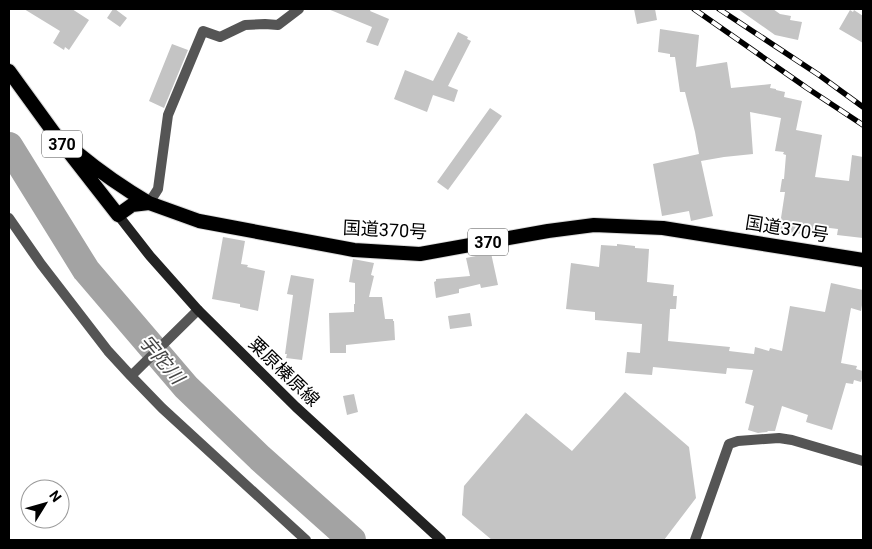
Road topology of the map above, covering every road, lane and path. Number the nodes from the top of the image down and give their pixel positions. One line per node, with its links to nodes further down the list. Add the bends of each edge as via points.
1 (299, 9): 4 (street, via 278,25 245,26 220,37 203,31 168,115 158,189)
2 (9, 71): 3 (highway, 370)
3 (54, 134): 4 (highway, 国道370号); 5 (highway, 370)
4 (149, 203): 5 (highway, via 132,205); 7 (highway, 国道370号 / 370, via 199,221 354,250 420,254 594,224 664,228)
5 (118, 215): 8 (main road, 粟原榛原線)
6 (9, 218): 9 (street, via 108,351)
7 (863, 260)
8 (198, 310): 9 (street); 12 (main road, 粟原榛原線, via 296,407)
9 (133, 374): 11 (street, via 162,408)
10 (863, 461): 13 (street, via 779,438 730,444)
11 (306, 540)
12 (441, 540)
13 (694, 540)

